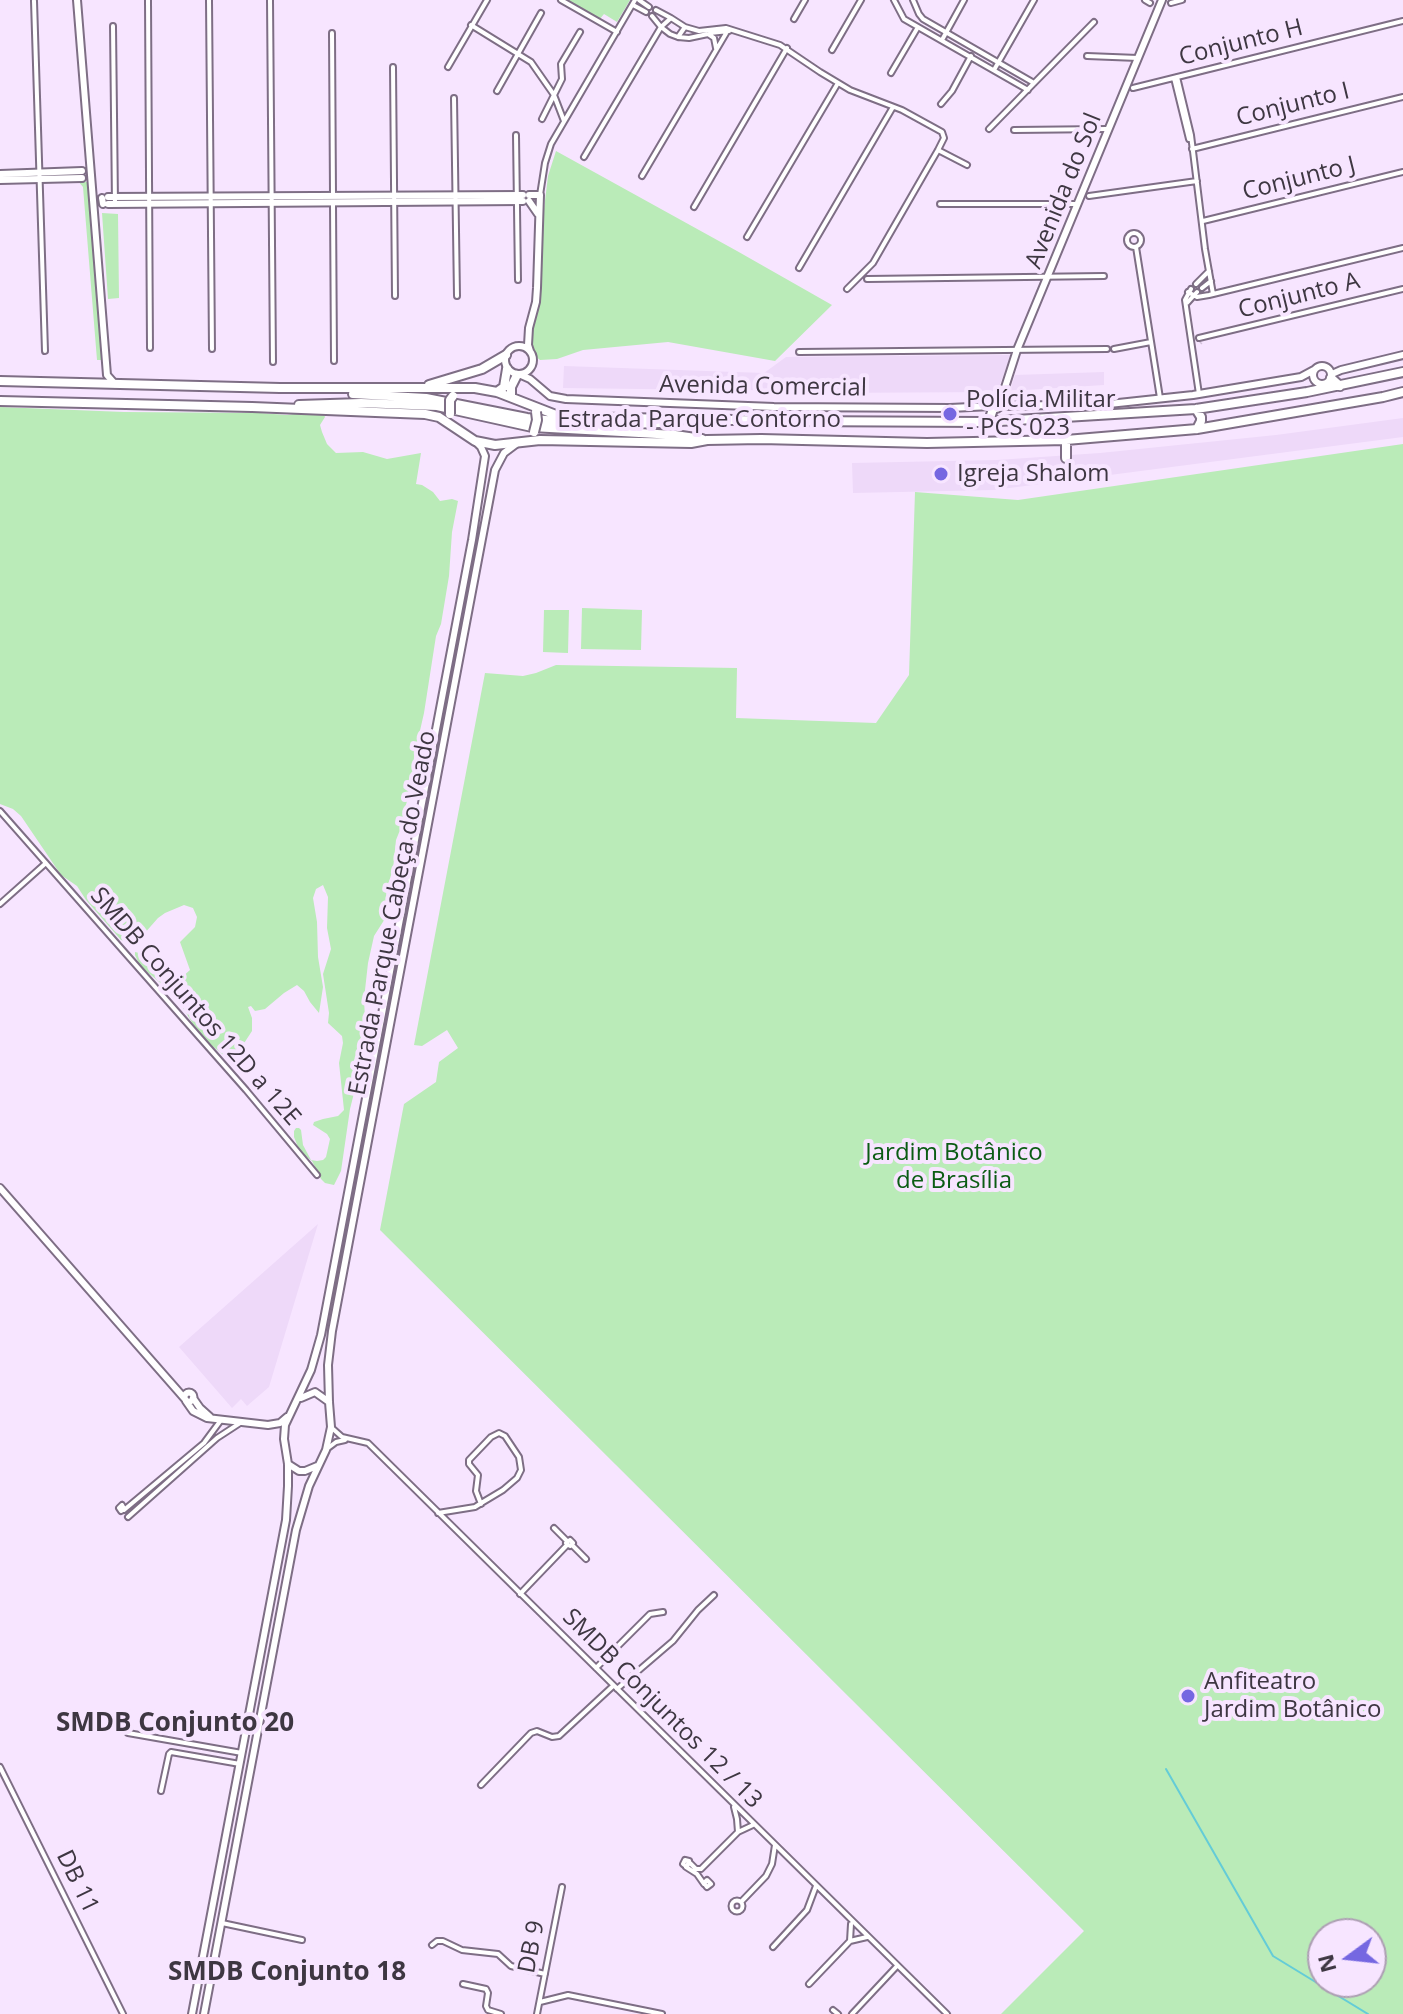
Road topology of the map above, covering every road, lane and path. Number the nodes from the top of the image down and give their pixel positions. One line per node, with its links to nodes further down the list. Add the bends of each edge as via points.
1 (77, 0): 74 (main road)
2 (148, 0): 85 (street)
3 (209, 0): 86 (street)
4 (270, 0): 87 (street)
5 (487, 0): 26 (street)
6 (561, 0): 33 (street)
7 (805, 0): 23 (street)
8 (861, 0): 41 (street)
9 (894, 0): 28 (street, via 904,19)
10 (913, 0): 34 (street, via 920,17)
11 (964, 0): 34 (street)
12 (1034, 0): 46 (street)
13 (1162, 0): 45 (main road, Avenida do Sol)
14 (1182, 0): 17 (street)
15 (34, 1): 75 (street)
16 (636, 2): 18 (street); 33 (street)
17 (1171, 3)
18 (647, 9)
19 (656, 10): 22 (street)
20 (541, 13): 42 (street)
21 (652, 16): 29 (street)
22 (671, 18): 29 (street); 30 (street)
23 (794, 19)
24 (1403, 21): 51 (street, Conjunto H)
25 (1094, 22): 53 (street)
26 (471, 25): 42 (street); 48 (street)
27 (113, 26): 88 (street)
28 (918, 26): 38 (street); 50 (street)
29 (661, 27): 37 (street); 70 (street)
30 (685, 27): 31 (street); 37 (street)
31 (728, 30): 36 (street); 39 (street); 40 (street)
32 (580, 32): 57 (street, via 561,64 563,75)
33 (617, 32): 63 (street)
34 (947, 32): 38 (street); 46 (street)
35 (332, 33): 83 (street)
36 (708, 34): 37 (street); 39 (street)
37 (678, 37)
38 (942, 40): 43 (street)
39 (716, 47): 76 (street)
40 (787, 48): 52 (street); 91 (street)
41 (832, 50)
42 (518, 53): 56 (street); 57 (street, via 531,62)
43 (971, 56): 49 (street); 60 (street)
44 (1087, 56): 45 (street)
45 (1138, 58): 65 (main road, Avenida do Sol)
46 (999, 62): 49 (street); 53 (street)
47 (393, 67): 84 (street)
48 (448, 67)
49 (994, 70): 55 (street)
50 (891, 73)
51 (1176, 77): 54 (street, Conjunto H); 68 (street, Conjunto A)
52 (838, 83): 61 (street); 94 (street)
53 (1034, 83): 55 (street)
54 (1133, 88)
55 (1028, 90): 64 (street)
56 (497, 91)
57 (554, 95): 62 (street); 63 (street)
58 (1403, 97): 68 (street, Conjunto I)
59 (454, 98): 81 (street)
60 (941, 104)
61 (893, 107): 69 (street, via 942,132); 97 (street)
62 (542, 119)
63 (564, 121): 79 (street, via 548,152)
64 (989, 129)
65 (1108, 129): 66 (street); 90 (main road, Avenida do Sol)
66 (1014, 130)
67 (516, 135): 82 (street)
68 (1191, 149): 78 (street, Conjunto A)
69 (938, 150): 71 (street); 105 (street, via 873,263)
70 (584, 157)
71 (967, 165)
72 (1403, 172): 93 (street, Conjunto J)
73 (0, 174): 75 (main road)
74 (85, 174): 75 (main road); 88 (main road)
75 (39, 176): 77 (main road); 120 (street)
76 (642, 176)
77 (0, 180)
78 (1197, 181): 80 (street); 93 (street, Conjunto A)
79 (540, 195): 82 (main road); 92 (main road)
80 (1089, 196)
81 (456, 198): 82 (main road); 84 (main road); 110 (street)
82 (525, 198): 92 (main road); 102 (street)
83 (333, 199): 84 (main road); 87 (main road); 126 (street)
84 (394, 199): 109 (street)
85 (149, 200): 86 (main road); 88 (main road); 115 (street)
86 (211, 200): 87 (main road); 116 (street)
87 (272, 200): 127 (street)
88 (105, 201): 134 (main road)
89 (940, 204): 90 (street)
90 (1079, 204): 100 (main road, Avenida do Sol)
91 (694, 207)
92 (539, 214): 111 (main road, via 536,302)
93 (1203, 221): 98 (street, Conjunto A)
94 (747, 237)
95 (1136, 247): 113 (street)
96 (1403, 248): 108 (street)
97 (799, 268)
98 (1209, 271): 103 (street, Conjunto A); 104 (street)
99 (1104, 276): 100 (street)
100 (1048, 278): 101 (street); 119 (main road, Avenida do Sol)
101 (867, 279)
102 (518, 280)
103 (1211, 281): 107 (street); 108 (street, Conjunto A)
104 (1196, 284)
105 (847, 289)
106 (1403, 289): 112 (street, Conjunto A)
107 (1194, 291): 108 (street); 112 (street, via 1186,305)
108 (1213, 294)
109 (395, 296)
110 (457, 296)
111 (529, 328): 114 (main road); 121 (main road)
112 (1198, 340): 123 (street); 123 (street)
113 (1151, 342): 118 (street); 146 (street)
114 (516, 346): 121 (main road); 124 (main road)
115 (150, 348)
116 (212, 349)
117 (1107, 349): 119 (street)
118 (1114, 349)
119 (1017, 350): 122 (street); 150 (main road, Avenida do Sol)
120 (45, 351)
121 (530, 351): 128 (main road)
122 (799, 352)
123 (1193, 353): 144 (street)
124 (506, 355): 129 (main road); 139 (highway, via 482,369)
125 (1403, 355): 131 (main road, Avenida Comercial)
126 (334, 361)
127 (273, 362)
128 (532, 366): 132 (main road); 136 (main road)
129 (507, 369): 132 (main road); 141 (highway, via 504,387)
130 (1403, 372): 137 (highway, Estrada Parque Contorno)
131 (1331, 373): 133 (main road, Avenida Comercial, via 1323,367); 133 (main road, Avenida Comercial, via 1322,383); 137 (highway)
132 (519, 375): 136 (main road, Avenida Comercial); 145 (highway)
133 (1313, 377): 142 (highway); 144 (main road, Avenida Comercial)
134 (105, 380): 135 (highway, Estrada Parque Contorno); 138 (highway, Estrada Parque Contorno)
135 (0, 381)
136 (537, 386): 150 (main road, Avenida Comercial, via 566,399 708,405)
137 (1340, 386): 142 (highway, Estrada Parque Contorno)
138 (265, 388): 139 (highway, Estrada Parque Contorno); 156 (highway, via 426,398 592,425)
139 (411, 389): 140 (highway, Estrada Parque Contorno)
140 (461, 389): 141 (highway, Estrada Parque Contorno); 154 (highway, bridge)
141 (497, 392): 145 (highway, Estrada Parque Contorno)
142 (1307, 392): 149 (highway, Estrada Parque Contorno)
143 (1403, 392): 159 (highway, Estrada Parque Contorno)
144 (1199, 394): 146 (main road, Avenida Comercial)
145 (511, 396): 148 (highway, Estrada Parque Contorno)
146 (1160, 398): 151 (main road, Avenida Comercial)
147 (0, 401): 152 (highway)
148 (526, 402): 156 (highway, Estrada Parque Contorno, via 570,417); 165 (highway, bridge, via 537,420 534,432)
149 (1243, 403): 153 (highway, Estrada Parque Contorno); 159 (highway, via 1238,412)
150 (997, 404): 151 (main road, Avenida Comercial); 157 (highway); 158 (highway)
151 (1109, 404): 155 (highway)
152 (272, 408): 154 (highway, via 361,403); 160 (highway, via 425,414)
153 (1196, 409): 155 (highway, Estrada Parque Contorno); 161 (highway, via 1201,417)
154 (447, 410): 160 (highway); 162 (highway, via 547,429)
155 (1109, 415): 158 (highway, Estrada Parque Contorno)
156 (690, 419): 157 (highway, Estrada Parque Contorno)
157 (983, 422): 158 (highway, Estrada Parque Contorno)
158 (1000, 422)
159 (1244, 422): 161 (highway, Estrada Parque Contorno)
160 (455, 427): 164 (highway)
161 (1197, 429): 163 (highway, Estrada Parque Contorno)
162 (707, 440): 163 (highway, Estrada Parque Contorno); 165 (highway, Estrada Parque Contorno)
163 (1066, 440): 166 (highway)
164 (475, 441): 165 (highway, Estrada Parque Contorno); 167 (main road, Estrada Parque Cabeça do Veado, via 485,456 484,468)
165 (519, 442): 168 (main road, Estrada Parque Cabeça do Veado, via 504,453 495,470)
166 (1066, 458)
167 (443, 691): 168 (main road); 169 (main road, Estrada Parque Cabeça do Veado)
168 (453, 693): 170 (main road, Estrada Parque Cabeça do Veado)
169 (441, 701): 170 (main road); 176 (main road, Estrada Parque Cabeça do Veado, via 321,1335)
170 (451, 703): 177 (main road, Estrada Parque Cabeça do Veado, via 347,1248 330,1348)
171 (0, 811): 172 (street, SMDB Conjuntos 12D a 12E)
172 (46, 863): 173 (street); 174 (street, SMDB Conjuntos 12D a 12E)
173 (0, 904)
174 (317, 1175)
175 (0, 1188): 179 (main road, via 171,1384)
176 (299, 1398): 177 (main road, via 315,1392); 178 (main road, Estrada Parque Cabeça do Veado)
177 (329, 1402): 182 (main road, Estrada Parque Cabeça do Veado)
178 (290, 1415): 181 (main road); 183 (main road, Estrada Parque Cabeça do Veado)
179 (217, 1420): 180 (main road); 189 (street, via 204,1443)
180 (242, 1422): 181 (main road); 191 (street)
181 (268, 1425): 183 (main road)
182 (331, 1427): 184 (street, SMDB Conjuntos 12 / 13); 185 (main road, Estrada Parque Cabeça do Veado)
183 (284, 1439): 186 (main road)
184 (348, 1439): 185 (street); 190 (street, SMDB Conjuntos 12 / 13, via 368,1443)
185 (326, 1450): 187 (main road, Estrada Parque Cabeça do Veado)
186 (288, 1464): 187 (main road, via 299,1471); 201 (main road, via 286,1520)
187 (317, 1466): 215 (main road, via 296,1530)
188 (481, 1504): 188 (street, via 510,1485 521,1470 516,1450 499,1433 469,1460 478,1475); 190 (street)
189 (122, 1507)
190 (438, 1513): 195 (street, SMDB Conjuntos 12 / 13)
191 (128, 1517)
192 (554, 1528): 193 (street)
193 (569, 1544): 194 (street); 195 (street)
194 (586, 1559)
195 (520, 1594): 198 (street, SMDB Conjuntos 12 / 13)
196 (714, 1595): 199 (street, via 673,1641)
197 (663, 1612): 198 (street, via 650,1614)
198 (596, 1668): 199 (street, SMDB Conjuntos 12 / 13)
199 (615, 1688): 204 (street, via 559,1736 531,1733); 206 (street, SMDB Conjuntos 12 / 13)
200 (128, 1733): 201 (street)
201 (242, 1753): 202 (main road)
202 (240, 1764): 205 (street, via 171,1752); 228 (main road)
203 (0, 1767): 227 (street, DB 11)
204 (481, 1785)
205 (161, 1791)
206 (734, 1805): 207 (street, SMDB Conjuntos 12 / 13); 208 (street)
207 (754, 1825): 208 (street); 209 (street, SMDB Conjuntos 12 / 13)
208 (738, 1832): 210 (street)
209 (775, 1845): 211 (street, SMDB Conjuntos 12 / 13); 213 (street, via 766,1876)
210 (701, 1869): 210 (street, via 709,1880 704,1884 688,1865)
211 (816, 1886): 214 (street, SMDB Conjuntos 12 / 13); 220 (street, via 807,1910)
212 (562, 1887): 222 (street, DB 9)
213 (741, 1902)
214 (852, 1922): 216 (street, SMDB Conjuntos 12 / 13); 218 (street)
215 (221, 1923): 217 (street); 229 (main road)
216 (867, 1937): 218 (street); 221 (street, SMDB Conjuntos 12 / 13)
217 (302, 1940)
218 (850, 1941): 224 (street)
219 (432, 1945): 222 (street, via 440,1941 498,1954 511,1966)
220 (773, 1947)
221 (897, 1966): 234 (street); 235 (street, SMDB Conjuntos 12 / 13)
222 (545, 1974): 225 (street, DB 9)
223 (463, 1984): 230 (street, via 486,1989 488,2010)
224 (809, 1984)
225 (540, 2002): 231 (street, DB 9); 232 (street, via 568,1995)
226 (833, 2010): 233 (street)
227 (123, 2014)
228 (192, 2014)
229 (204, 2014)
230 (501, 2014)
231 (537, 2014)
232 (662, 2014)
233 (838, 2014)
234 (849, 2014)
235 (947, 2014)

